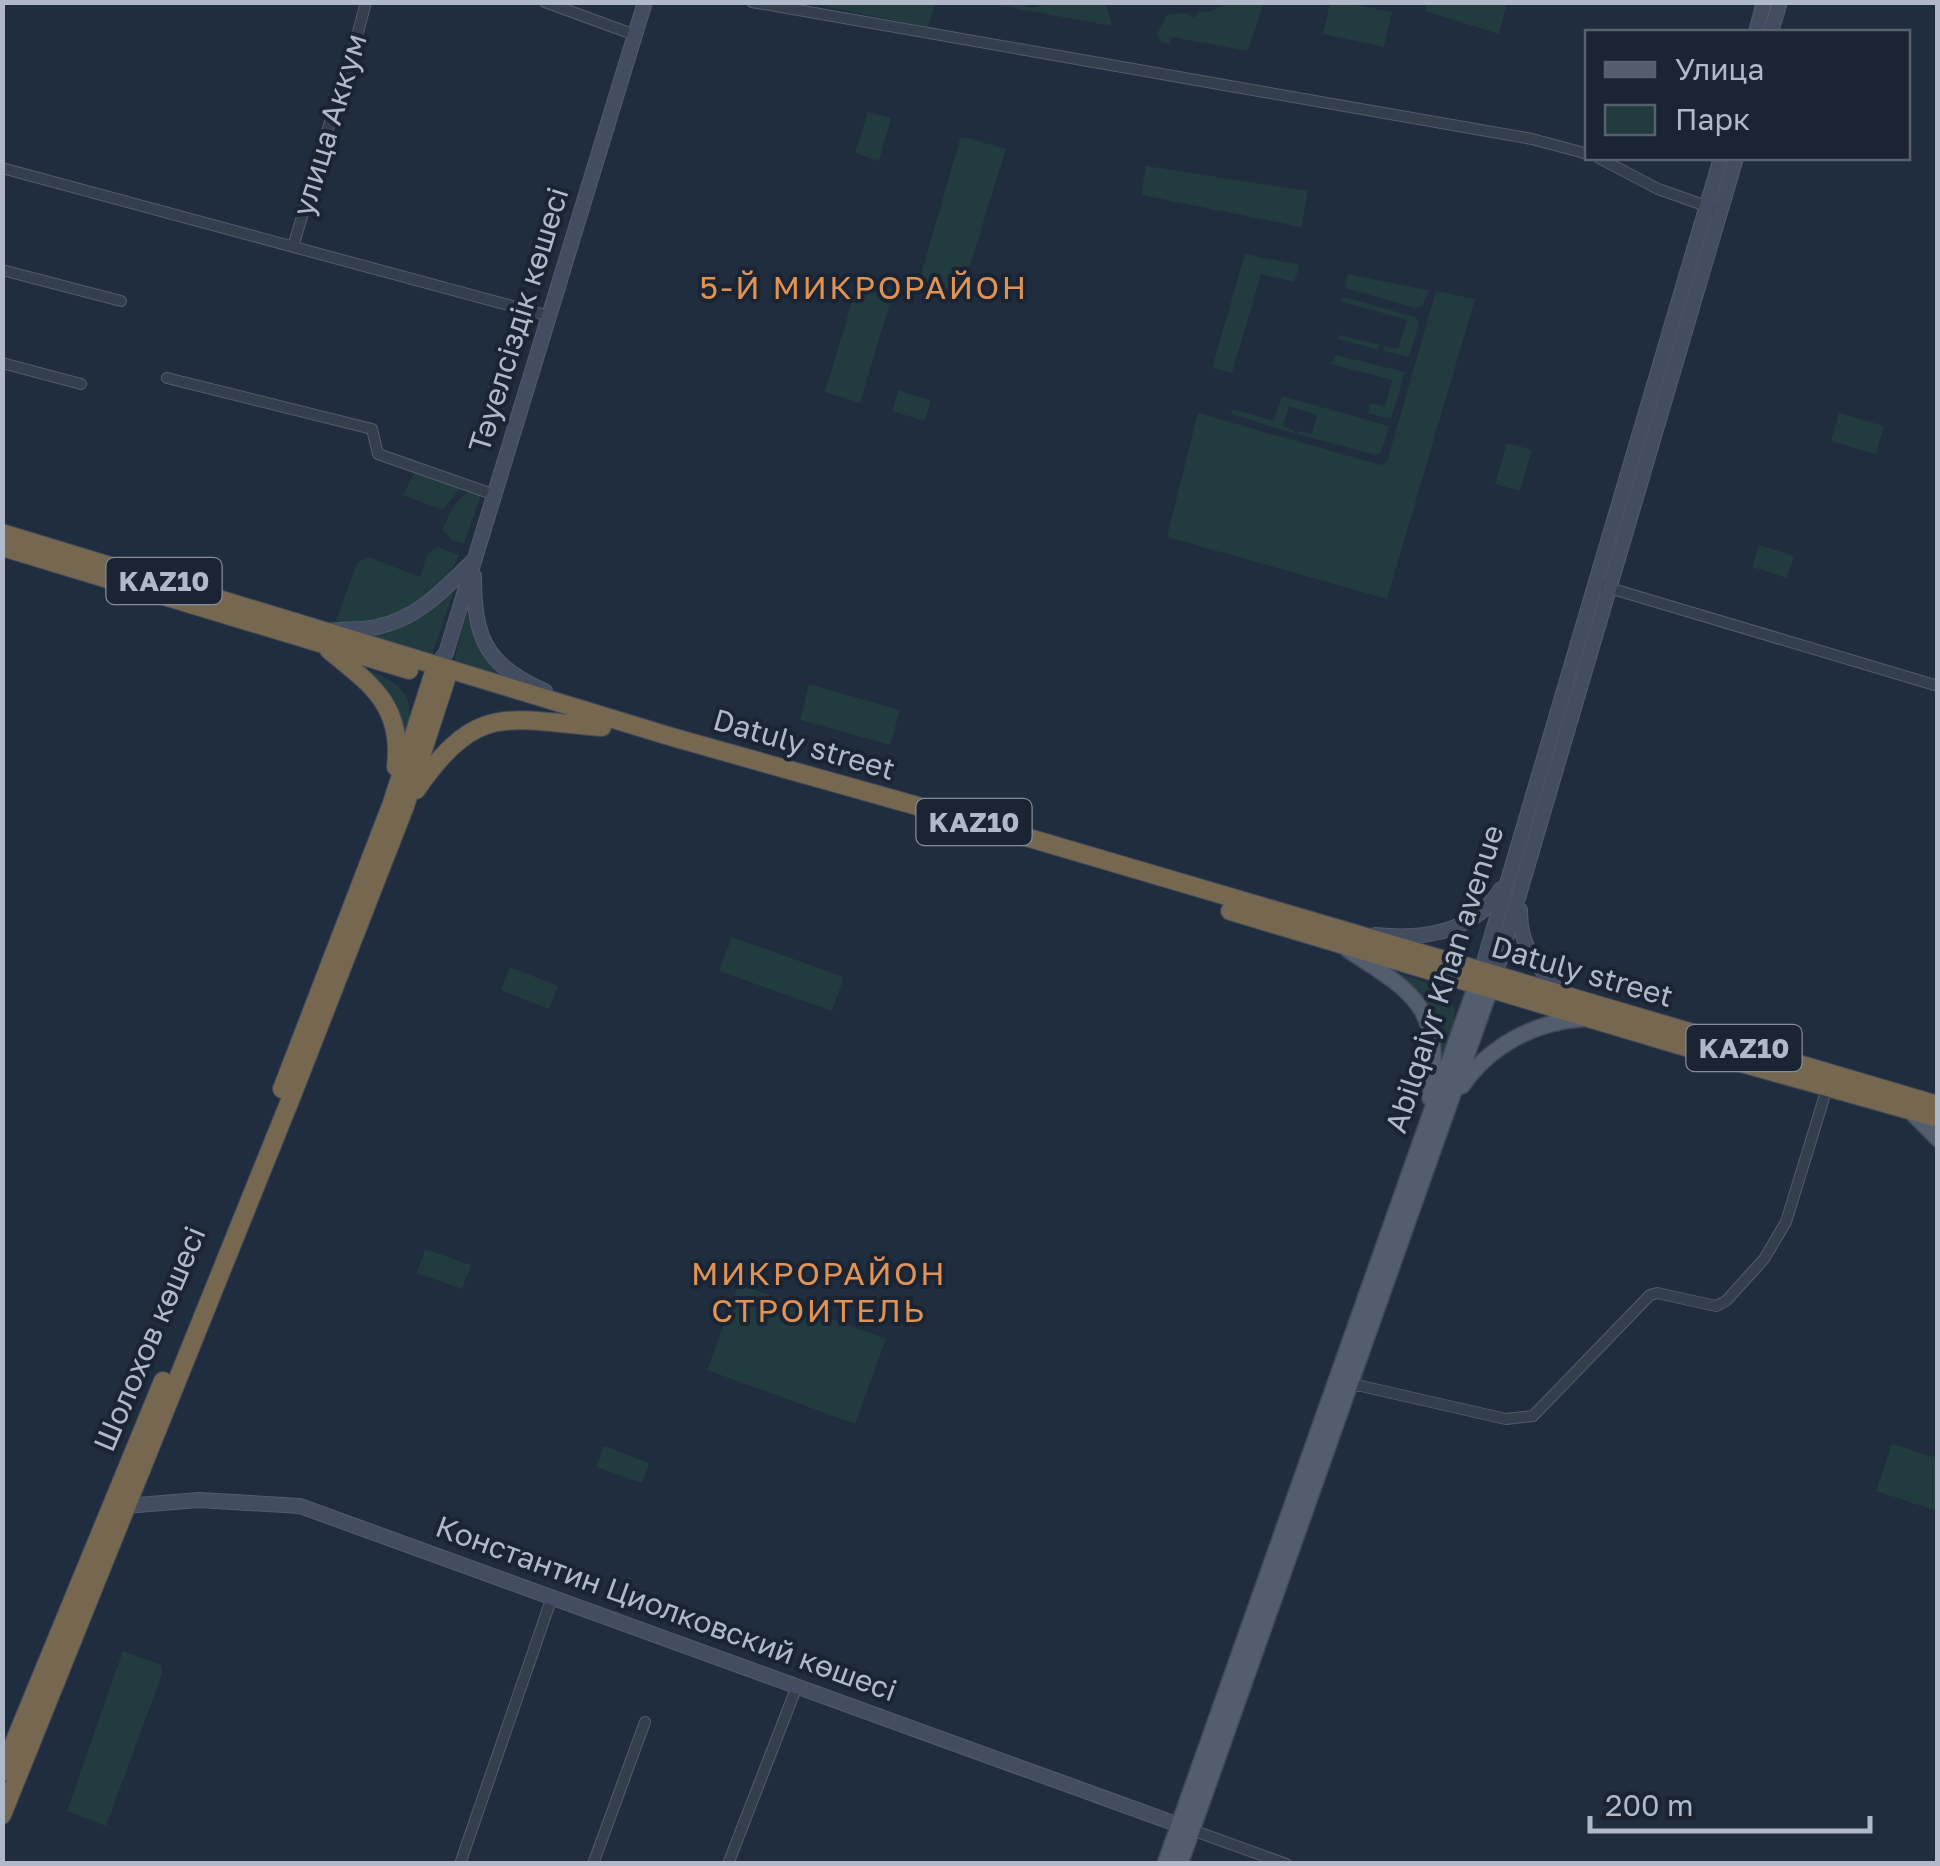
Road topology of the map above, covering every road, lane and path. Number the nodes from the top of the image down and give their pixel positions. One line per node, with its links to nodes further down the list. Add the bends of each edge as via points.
1 (366, 2): 16 (street, улица Аккум)
2 (546, 2): 9 (street)
3 (645, 2): 9 (main road, Тәуелсіздік көшесі)
4 (752, 2): 10 (street)
5 (1764, 2): 7 (main road)
6 (1780, 2): 8 (main road)
7 (1757, 30)
8 (1772, 30)
9 (636, 35): 19 (main road, Тәуелсіздік көшесі)
10 (1585, 153)
11 (1603, 160): 15 (street)
12 (1721, 160): 15 (main road, Abilqaiyr Khan avenue)
13 (1735, 160): 15 (main road, Abilqaiyr Khan avenue)
14 (2, 168): 16 (street)
15 (1714, 208): 27 (main road, Abilqaiyr Khan avenue)
16 (293, 247): 19 (street)
17 (2, 270): 18 (street)
18 (122, 301)
19 (549, 316): 23 (main road, Тәуелсіздік көшесі)
20 (2, 363): 22 (street)
21 (167, 378): 23 (street, via 372,430 378,454)
22 (81, 384)
23 (494, 495): 26 (main road, Тәуелсіздік көшесі)
24 (2, 534): 28 (highway, Datuly street / KAZ10)
25 (2, 547): 28 (highway, Datuly street / KAZ10)
26 (474, 560): 28 (main road, via 406,618); 29 (main road, Тәуелсіздік көшесі); 31 (main road, via 477,626 492,656 522,681)
27 (1603, 586): 30 (street); 33 (main road, Abilqaiyr Khan avenue)
28 (323, 638): 29 (highway, Datuly street / KAZ10); 32 (highway, via 389,708 397,734)
29 (442, 670): 31 (highway, Datuly street / KAZ10); 32 (highway)
30 (1938, 686)
31 (603, 722): 32 (highway, via 512,719 470,731); 34 (highway, Datuly street / KAZ10)
32 (398, 804): 47 (highway, Шолохов көшесі, via 364,873); 47 (highway, Шолохов көшесі, via 331,995)
33 (1518, 873): 34 (main road, via 1477,917 1447,931); 35 (main road, Abilqaiyr Khan avenue); 36 (main road, via 1522,940 1550,979)
34 (1340, 938): 35 (highway, Datuly street / KAZ10); 45 (main road, via 1404,986 1424,1013 1434,1048)
35 (1485, 981): 36 (highway, Datuly street / KAZ10); 37 (highway, Datuly street / KAZ10); 41 (main road, Abilqaiyr Khan avenue); 45 (main road, Abilqaiyr Khan avenue)
36 (1576, 999): 38 (highway, Datuly street / KAZ10)
37 (1588, 1018): 38 (highway, Datuly street / KAZ10); 41 (main road, via 1551,1021 1517,1038 1472,1070)
38 (1829, 1080): 40 (highway, Datuly street / KAZ10); 46 (street, via 1786,1222 1726,1301 1708,1305 1650,1295 1533,1416 1506,1419)
39 (1938, 1096): 40 (main road)
40 (1910, 1104): 42 (highway, Datuly street / KAZ10); 43 (highway, Datuly street / KAZ10); 44 (main road)
41 (1449, 1106): 46 (main road, Abilqaiyr Khan avenue)
42 (1938, 1106)
43 (1938, 1118)
44 (1938, 1139)
45 (1421, 1141): 46 (main road, Abilqaiyr Khan avenue)
46 (1342, 1386): 53 (main road, Abilqaiyr Khan avenue)
47 (118, 1504): 48 (main road, Константин Циолковский көшесі, via 300,1506); 51 (highway, Шолохов көшесі); 52 (highway, Шолохов көшесі)
48 (552, 1597): 49 (main road, Константин Циолковский көшесі); 54 (street)
49 (798, 1686): 53 (main road, Константин Циолковский көшесі); 56 (street)
50 (645, 1722): 55 (street)
51 (2, 1772)
52 (2, 1815)
53 (1185, 1827): 57 (main road, Abilqaiyr Khan avenue); 58 (main road, Abilqaiyr Khan avenue); 59 (street)
54 (460, 1864)
55 (593, 1864)
56 (728, 1864)
57 (1165, 1864)
58 (1180, 1864)
59 (1286, 1864)

